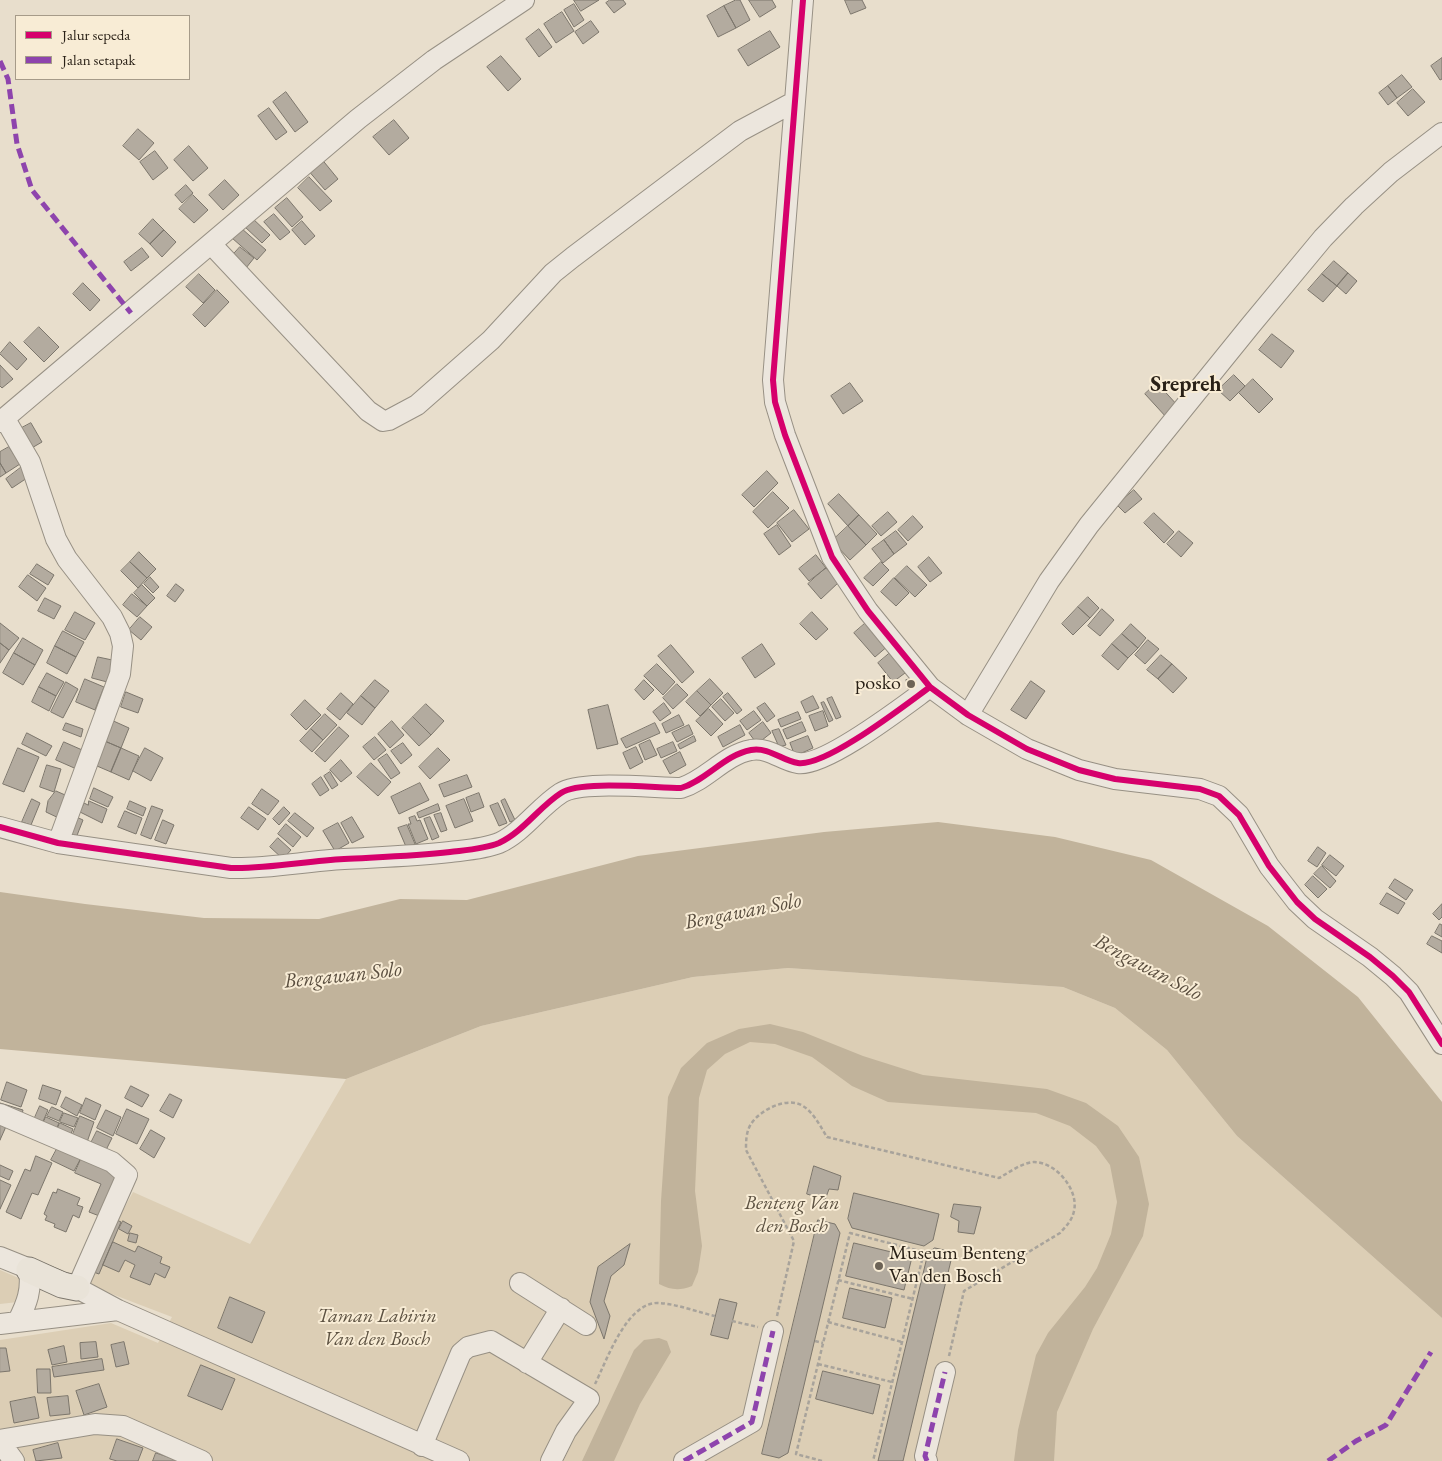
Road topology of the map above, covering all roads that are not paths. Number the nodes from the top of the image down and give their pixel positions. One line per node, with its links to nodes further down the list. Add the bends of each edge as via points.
1 (524, 0): 5 (street, via 396,89)
2 (803, 0): 3 (street)
3 (794, 102): 5 (street, via 740,131 573,257 553,273 491,340 416,405 389,420 383,421 368,411); 7 (street, via 773,372 775,402 832,557 868,612)
4 (1442, 133): 8 (street, via 1391,172 1354,206 1250,326 1089,525 1049,581)
5 (211, 244): 6 (street)
6 (3, 421): 10 (street, via 30,462 56,538 67,559 112,617 123,646 120,674)
7 (930, 687): 8 (street); 10 (street, via 849,744 809,762 798,764 775,753 753,749 739,753 697,782 681,788 595,784 572,788 561,792 499,842 473,849 259,869 177,861)
8 (968, 714): 11 (street, via 1027,748 1079,770 1115,779 1200,789 1219,796 1239,815 1269,866 1297,902 1393,976 1421,1009)
9 (0, 827): 10 (street)
10 (58, 843)
11 (1442, 1044)
12 (0, 1114): 16 (street, via 112,1162 127,1175)
13 (0, 1257): 14 (street)
14 (29, 1270): 16 (main road); 19 (street, via 29,1298)
15 (520, 1283): 17 (street)
16 (77, 1288): 18 (street)
17 (560, 1308): 20 (street); 22 (street)
18 (118, 1310): 19 (street); 25 (street)
19 (9, 1322)
20 (586, 1325)
21 (773, 1331): 30 (street, via 752,1422)
22 (527, 1362): 25 (street, via 491,1341 468,1347 461,1353); 29 (street, via 589,1399 566,1431)
23 (945, 1372): 31 (street, via 925,1456)
24 (0, 1441): 26 (street); 27 (street, via 110,1424 123,1426)
25 (422, 1446): 28 (street)
26 (14, 1461)
27 (202, 1461)
28 (459, 1461)
29 (551, 1461)
30 (684, 1461)
31 (927, 1461)

